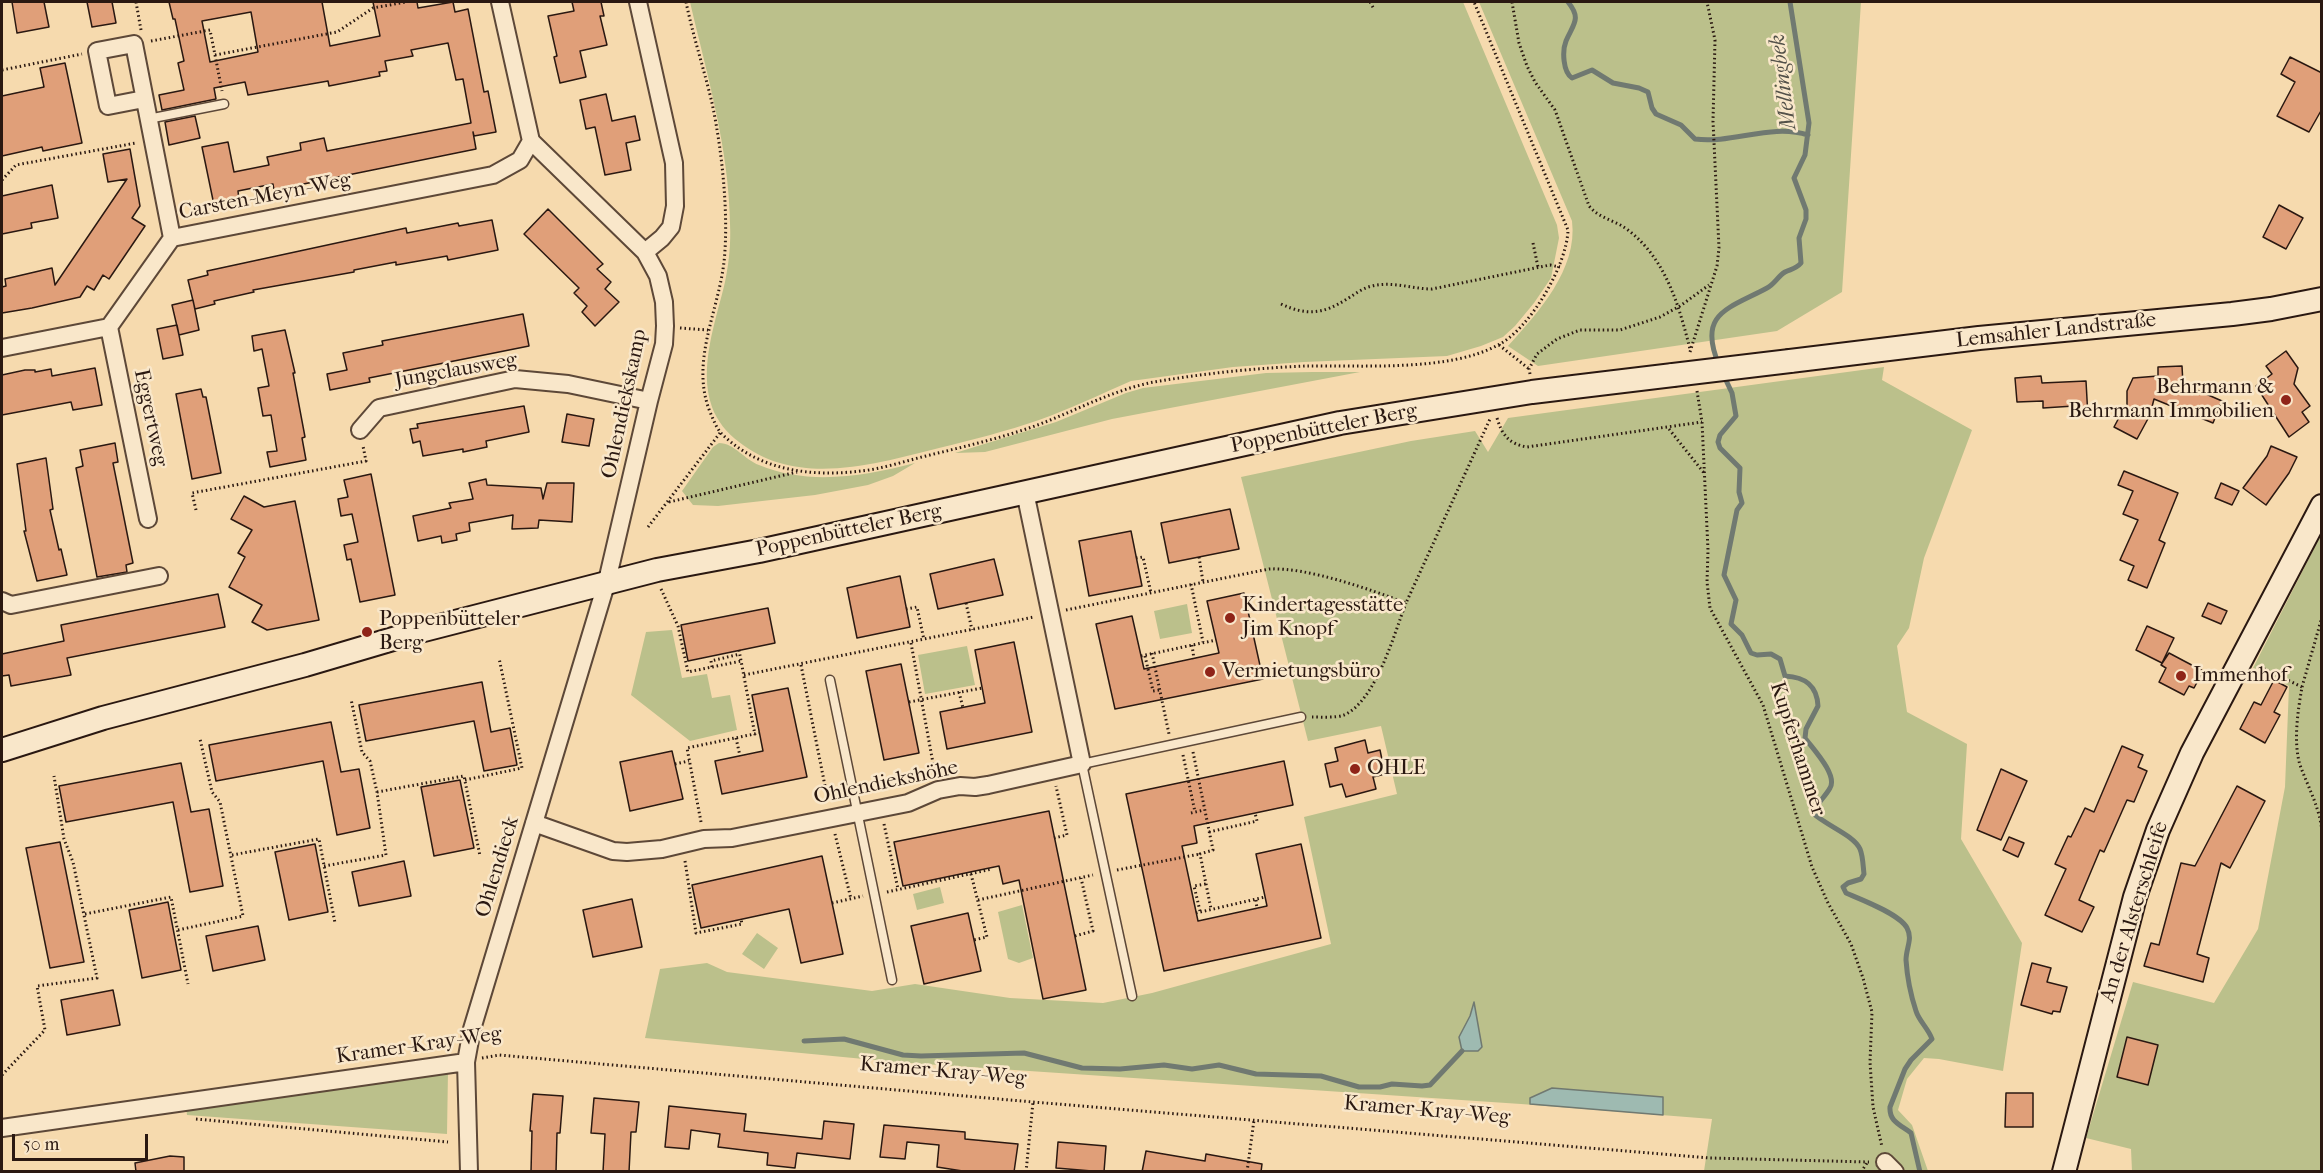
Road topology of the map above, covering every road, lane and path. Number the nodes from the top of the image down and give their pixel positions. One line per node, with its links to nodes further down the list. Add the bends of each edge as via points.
1 (406, 2): 12 (path, via 373,8 337,32)
2 (500, 2): 18 (street)
3 (638, 2): 22 (street, via 674,163 675,206 671,226)
4 (686, 2): 31 (path, via 712,103 724,210 723,266)
5 (1370, 2): 9 (path)
6 (1474, 2): 24 (path, via 1564,216 1568,242)
7 (1512, 2): 28 (path, via 1527,66 1555,110 1589,206 1597,216 1627,229 1640,240 1667,277)
8 (1707, 2): 25 (path, via 1714,40 1719,248)
9 (1374, 9)
10 (144, 42): 12 (path, via 210,30)
11 (98, 51): 13 (path); 14 (street, via 134,44); 14 (street, via 108,106)
12 (215, 55): 15 (path)
13 (2, 70)
14 (144, 99): 16 (street)
15 (224, 104): 16 (lane)
16 (148, 119): 17 (street)
17 (152, 140): 19 (path, via 16,165); 20 (street)
18 (531, 141): 20 (street, Carsten-Meyn-Weg, via 520,160 493,176); 22 (street, Ohlendiekskamp)
19 (2, 180)
20 (172, 238): 30 (street, Carsten-Meyn-Weg)
21 (1533, 243): 23 (path)
22 (645, 252): 29 (street, Ohlendiekskamp, via 658,276)
23 (1538, 267): 24 (path); 27 (path, via 1432,289 1371,286 1331,307 1307,313)
24 (1560, 267): 32 (path, via 1536,308)
25 (1711, 284): 28 (path); 34 (path)
26 (2322, 299): 38 (main road, Lemsahler Landstraße, bridge, via 2232,314 1979,338)
27 (1281, 304)
28 (1680, 306): 34 (path); 36 (path, via 1620,330 1580,330 1557,339 1537,354)
29 (665, 326): 31 (path); 40 (street, Ohlendiekskamp)
30 (108, 327): 33 (street); 52 (street, Eggertweg)
31 (708, 330): 45 (path, via 701,375 704,394)
32 (1499, 345): 36 (path); 46 (path, via 1470,355 1405,366 1301,366 1136,385 1029,429 961,447 863,471)
33 (2, 348)
34 (1690, 351): 35 (path)
35 (1692, 361)
36 (1529, 369): 37 (path)
37 (1530, 375)
38 (1673, 375): 41 (main road, Poppenbütteler Berg)
39 (1695, 381): 42 (path, Kupferhammer)
40 (649, 401): 44 (street, Jungclausweg, via 568,384 515,379 379,408); 58 (street, Ohlendiekskamp)
41 (1498, 408): 43 (path, via 1500,428 1516,446); 48 (main road, Poppenbütteler Berg, via 1340,423); 64 (path)
42 (1702, 422): 43 (path); 47 (path, Kupferhammer)
43 (1669, 429): 47 (path)
44 (360, 430): 51 (path, via 366,461 192,493)
45 (720, 433): 46 (path, via 749,455 774,467); 49 (path)
46 (798, 472): 49 (path)
47 (1705, 474): 152 (path, Kupferhammer, via 1710,608 1763,705 1812,867 1851,944 1863,978 1872,1012 1873,1107)
48 (1025, 492): 56 (main road, Poppenbütteler Berg); 66 (street)
49 (669, 502): 53 (path)
50 (2322, 506): 77 (main road, An der Alsterschleife)
51 (196, 510)
52 (148, 519)
53 (648, 527)
54 (1199, 557): 59 (path)
55 (1136, 558): 61 (path, via 1143,557)
56 (657, 570): 58 (main road, Poppenbütteler Berg); 80 (path, via 678,626 688,672)
57 (159, 576): 62 (street, via 11,605)
58 (608, 582): 96 (main road, Poppenbütteler Berg, via 103,718); 111 (street, Ohlendieck)
59 (1203, 582): 60 (path); 64 (path, via 1269,568 1289,568)
60 (1191, 584): 61 (path); 71 (path)
61 (1151, 593): 66 (path)
62 (2, 601)
63 (966, 603): 68 (path)
64 (1406, 603): 91 (path, via 1366,695 1343,716)
65 (906, 609): 69 (path, via 916,607)
66 (1051, 614): 68 (path); 100 (street)
67 (2322, 617): 83 (path)
68 (972, 630): 69 (path)
69 (924, 640): 72 (path)
70 (1216, 640): 71 (path)
71 (1203, 642): 73 (path)
72 (911, 643): 79 (path); 88 (path)
73 (1192, 645): 74 (path); 76 (path)
74 (1152, 654): 85 (path); 85 (path, via 1143,656 1153,691)
75 (499, 658): 103 (path, via 522,768)
76 (1194, 658)
77 (2240, 658): 83 (path); 157 (main road, An der Alsterschleife, via 2176,785 2146,859)
78 (741, 661): 80 (path); 80 (path, via 739,652 711,661); 81 (path)
79 (801, 665): 81 (path); 110 (path)
80 (712, 667)
81 (744, 675): 92 (path, via 757,734)
82 (830, 680): 108 (lane)
83 (2302, 687): 113 (path, via 2296,720 2300,763)
84 (982, 688): 86 (path)
85 (1160, 690): 95 (path)
86 (959, 692): 88 (path); 90 (path)
87 (351, 699): 105 (path, via 362,752 370,761)
88 (921, 700): 89 (path); 104 (path)
89 (909, 702)
90 (963, 708)
91 (1301, 717): 94 (lane)
92 (736, 738): 97 (path); 98 (path, via 687,748)
93 (200, 739): 118 (path)
94 (1190, 742): 95 (lane); 107 (path)
95 (1176, 745): 100 (lane); 107 (path, via 1193,812)
96 (2, 750)
97 (740, 756)
98 (689, 760): 99 (path); 114 (path)
99 (675, 764)
100 (1082, 764): 101 (street, Ohlendiekshöhe); 122 (lane)
101 (1053, 771): 104 (street, Ohlendiekshöhe, via 988,785); 115 (path, via 1067,835)
102 (54, 776): 135 (path, via 64,839 74,862)
103 (465, 780): 105 (path, via 464,776); 119 (path)
104 (938, 790): 106 (street, Ohlendiekshöhe, via 908,803)
105 (377, 792): 120 (path, via 386,855)
106 (880, 808): 108 (street, Ohlendiekshöhe); 126 (path)
107 (1204, 810): 112 (path)
108 (857, 812): 110 (street, Ohlendiekshöhe); 127 (lane)
109 (1255, 813): 112 (path, via 1257,821)
110 (832, 818): 114 (street, Ohlendiekshöhe, via 732,838); 129 (path)
111 (534, 824): 116 (street, Ohlendiekshöhe, via 613,851 636,853); 144 (street, Ohlendieck, via 472,1029)
112 (1209, 832): 117 (path, via 1213,850)
113 (2322, 832)
114 (704, 838): 116 (street, Ohlendiekshöhe)
115 (1054, 838)
116 (682, 844): 136 (path, via 696,933 742,924)
117 (1200, 854): 122 (path); 125 (path)
118 (232, 855): 120 (path, via 319,839); 138 (path, via 243,916)
119 (480, 856)
120 (324, 866): 137 (path)
121 (992, 869): 123 (path)
122 (1105, 872): 124 (path); 143 (lane)
123 (971, 874): 126 (path); 130 (path)
124 (1081, 878): 130 (path); 139 (path, via 1093,930)
125 (1206, 884): 133 (path); 133 (path, via 1194,886 1198,912)
126 (898, 889): 127 (path)
127 (874, 894): 129 (path); 141 (lane)
128 (1265, 897): 131 (path)
129 (851, 899): 132 (path)
130 (978, 900): 140 (path, via 987,937)
131 (1256, 900): 133 (path); 134 (path)
132 (832, 903)
133 (1211, 909)
134 (1257, 909)
135 (85, 914): 138 (path, via 171,897); 145 (path, via 97,978 37,986 45,1030)
136 (741, 919)
137 (335, 923)
138 (178, 930): 142 (path)
139 (1075, 936)
140 (974, 940)
141 (892, 980)
142 (188, 984)
143 (1132, 996)
144 (466, 1062): 146 (path, Kramer-Kray-Weg, via 499,1055); 149 (street, Kramer-Kray-Weg); 153 (street, Ohlendieck)
145 (2, 1075)
146 (1033, 1102): 148 (path, Kramer-Kray-Weg); 154 (path)
147 (190, 1119): 150 (path)
148 (1255, 1119): 151 (path, Kramer-Kray-Weg, via 1710,1158); 155 (path)
149 (2, 1128)
150 (448, 1142)
151 (1868, 1162): 152 (path, Kramer-Kray-Weg); 156 (path)
152 (1890, 1167)
153 (469, 1172)
154 (1026, 1172)
155 (1247, 1172)
156 (1861, 1172)
157 (2064, 1172)

